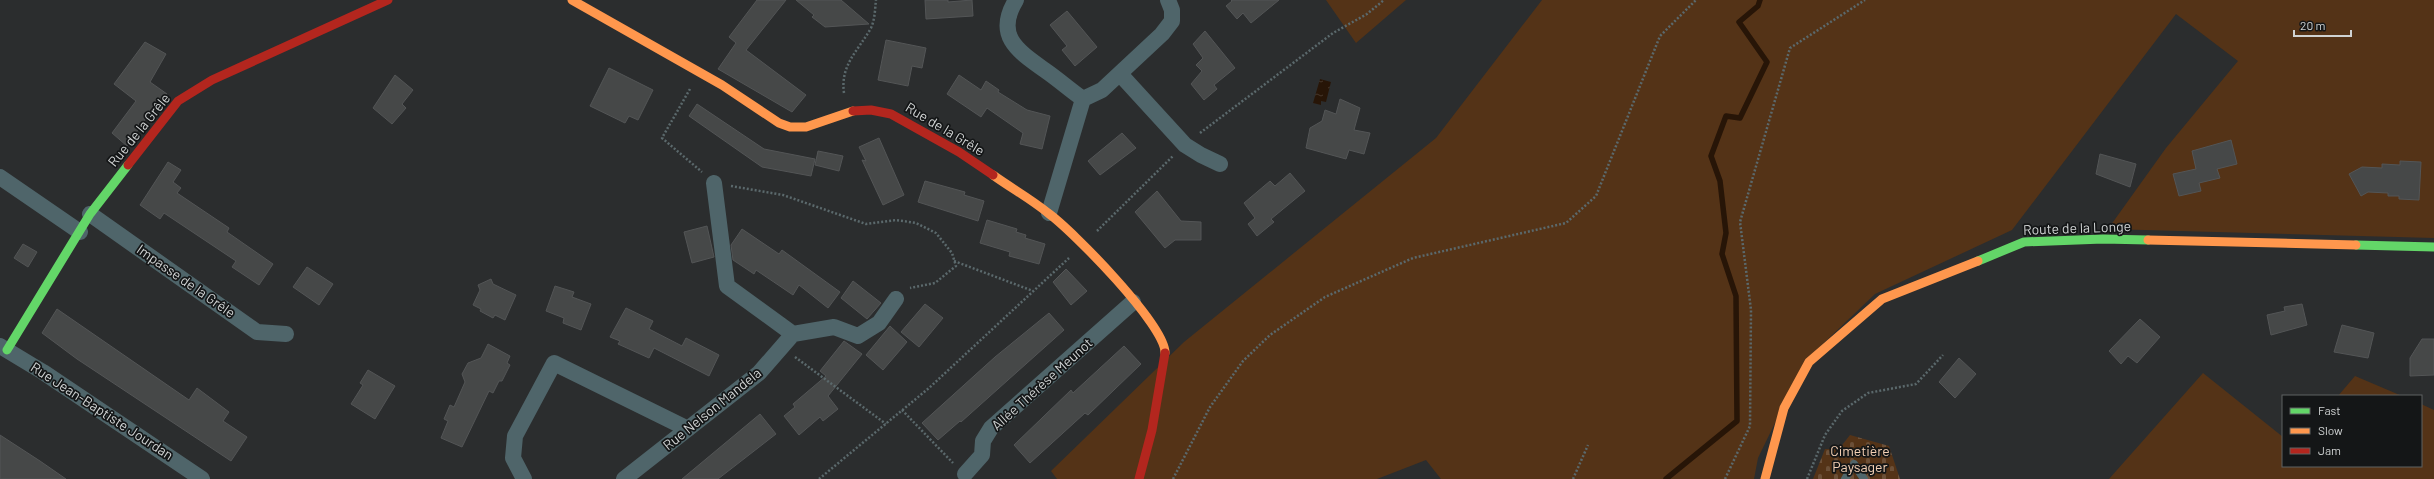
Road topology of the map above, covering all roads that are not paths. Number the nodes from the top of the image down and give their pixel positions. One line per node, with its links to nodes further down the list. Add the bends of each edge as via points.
1 (388, 0): 11 (street, Rue de la Grêle, via 212,80 178,101)
2 (572, 0): 10 (street, Rue de la Grêle, via 700,73 779,123 790,127 806,127 847,112 871,110 890,114 910,123)
3 (1016, 0): 6 (street, via 1009,12 1007,26 1017,50)
4 (1168, 0): 5 (street, via 1172,10 1172,21)
5 (1120, 74): 6 (street, via 1102,90); 7 (street, via 1185,145 1201,156)
6 (1083, 99): 10 (street)
7 (1220, 164)
8 (0, 177): 12 (street)
9 (714, 183): 17 (street, via 727,286)
10 (1049, 213): 15 (street, Rue de la Grêle, via 1095,256)
11 (90, 214): 12 (street, Rue de la Grêle); 16 (street, Impasse de la Grêle, via 257,332)
12 (80, 232): 18 (street, Rue de la Grêle)
13 (2434, 248): 25 (street, Route de la Longe, via 2103,239 2024,242 1882,299 1809,362 1784,408)
14 (896, 299): 17 (street, via 879,323 858,336 834,327)
15 (1133, 302): 20 (street, Allée Thérèse Meunot, via 991,428 983,441 982,455); 24 (street, Rue de la Grêle, via 1153,324 1164,348 1164,365 1152,430)
16 (286, 334)
17 (793, 334): 19 (street, Rue Nelson Mandela, via 759,373)
18 (4, 348): 21 (street, Rue Jean-Baptiste Jourdan)
19 (688, 429): 22 (street, via 554,363 515,436 513,458); 23 (street, Rue Nelson Mandela)
20 (965, 474)
21 (202, 479)
22 (524, 479)
23 (624, 479)
24 (1139, 479)
25 (1765, 479)
26 (1845, 479): 27 (lane, via 1854,464)
27 (1864, 479)

